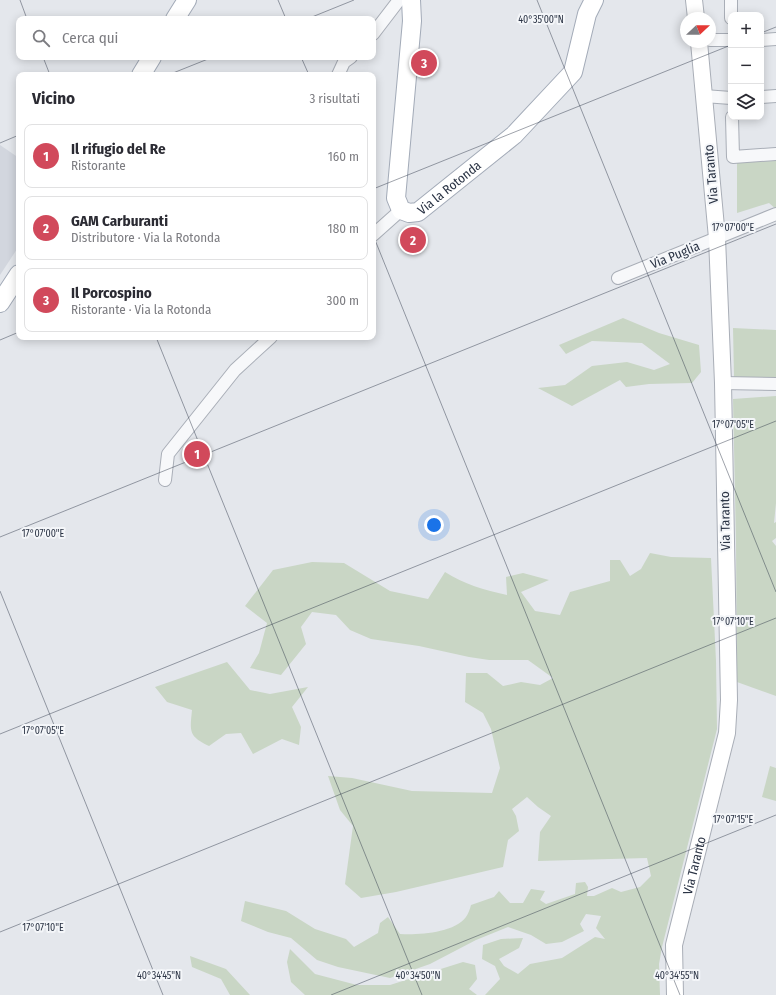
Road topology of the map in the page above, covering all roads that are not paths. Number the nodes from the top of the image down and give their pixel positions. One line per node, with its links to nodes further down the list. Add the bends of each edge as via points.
1 (187, 0): 9 (main road)
2 (399, 0): 10 (street)
3 (411, 0): 26 (main road, Via la Rotonda, via 412,21 396,198)
4 (594, 0): 26 (main road, Via la Rotonda, via 587,14 573,72 541,108 514,135 418,212 408,213)
5 (694, 0): 7 (street)
6 (731, 0): 8 (street)
7 (695, 12)
8 (731, 12)
9 (178, 16)
10 (376, 30)
11 (716, 40): 12 (street)
12 (728, 40)
13 (764, 40): 14 (street)
14 (776, 40)
15 (700, 48): 20 (street, Via Taranto)
16 (150, 60): 18 (main road)
17 (346, 60): 19 (street)
18 (143, 72)
19 (339, 72)
20 (704, 96): 23 (street); 29 (street, Via Taranto)
21 (776, 96): 22 (street)
22 (764, 97)
23 (728, 98)
24 (732, 120): 25 (street, via 733,157)
25 (776, 154)
26 (401, 210): 28 (street)
27 (776, 214): 29 (street, Via Puglia)
28 (376, 231)
29 (716, 238): 30 (street, Via Puglia); 36 (street, Via Taranto)
30 (618, 278)
31 (16, 279): 32 (main road)
32 (0, 303)
33 (257, 340): 35 (street)
34 (268, 340): 35 (street)
35 (255, 352): 38 (street, via 235,370 168,454)
36 (723, 383): 37 (street); 39 (street, Via Taranto, via 730,689 727,733 674,945)
37 (776, 384)
38 (165, 480)
39 (675, 995)

